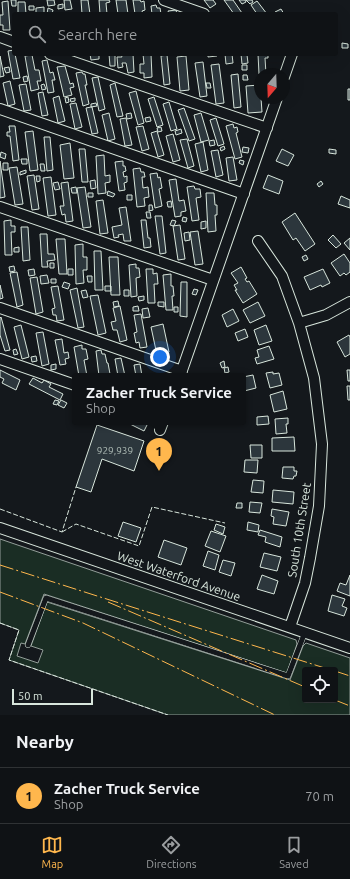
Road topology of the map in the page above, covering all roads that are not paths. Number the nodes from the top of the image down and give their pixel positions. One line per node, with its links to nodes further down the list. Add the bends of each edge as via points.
1 (164, 0): 2 (street)
2 (198, 12)
3 (0, 38): 4 (street)
4 (12, 41)
5 (56, 56): 10 (street)
6 (291, 56): 7 (street)
7 (287, 68)
8 (275, 104): 10 (street)
9 (0, 109): 11 (street)
10 (267, 128): 11 (street)
11 (244, 194): 14 (street)
12 (0, 207): 14 (street)
13 (258, 242): 17 (street, South 10th Street, via 282,276)
14 (213, 280): 19 (street)
15 (350, 302): 17 (street, via 326,315)
16 (0, 308): 19 (street)
17 (299, 323): 22 (street, South 10th Street, via 314,378 322,444 319,506 310,558)
18 (0, 359): 20 (street)
19 (181, 373)
20 (72, 384)
21 (0, 528): 22 (street, West Waterford Avenue)
22 (290, 627): 23 (street, West Waterford Avenue)
23 (305, 632): 24 (lane, via 288,676 46,598); 25 (street, West Waterford Avenue)
24 (28, 645)
25 (350, 648)

